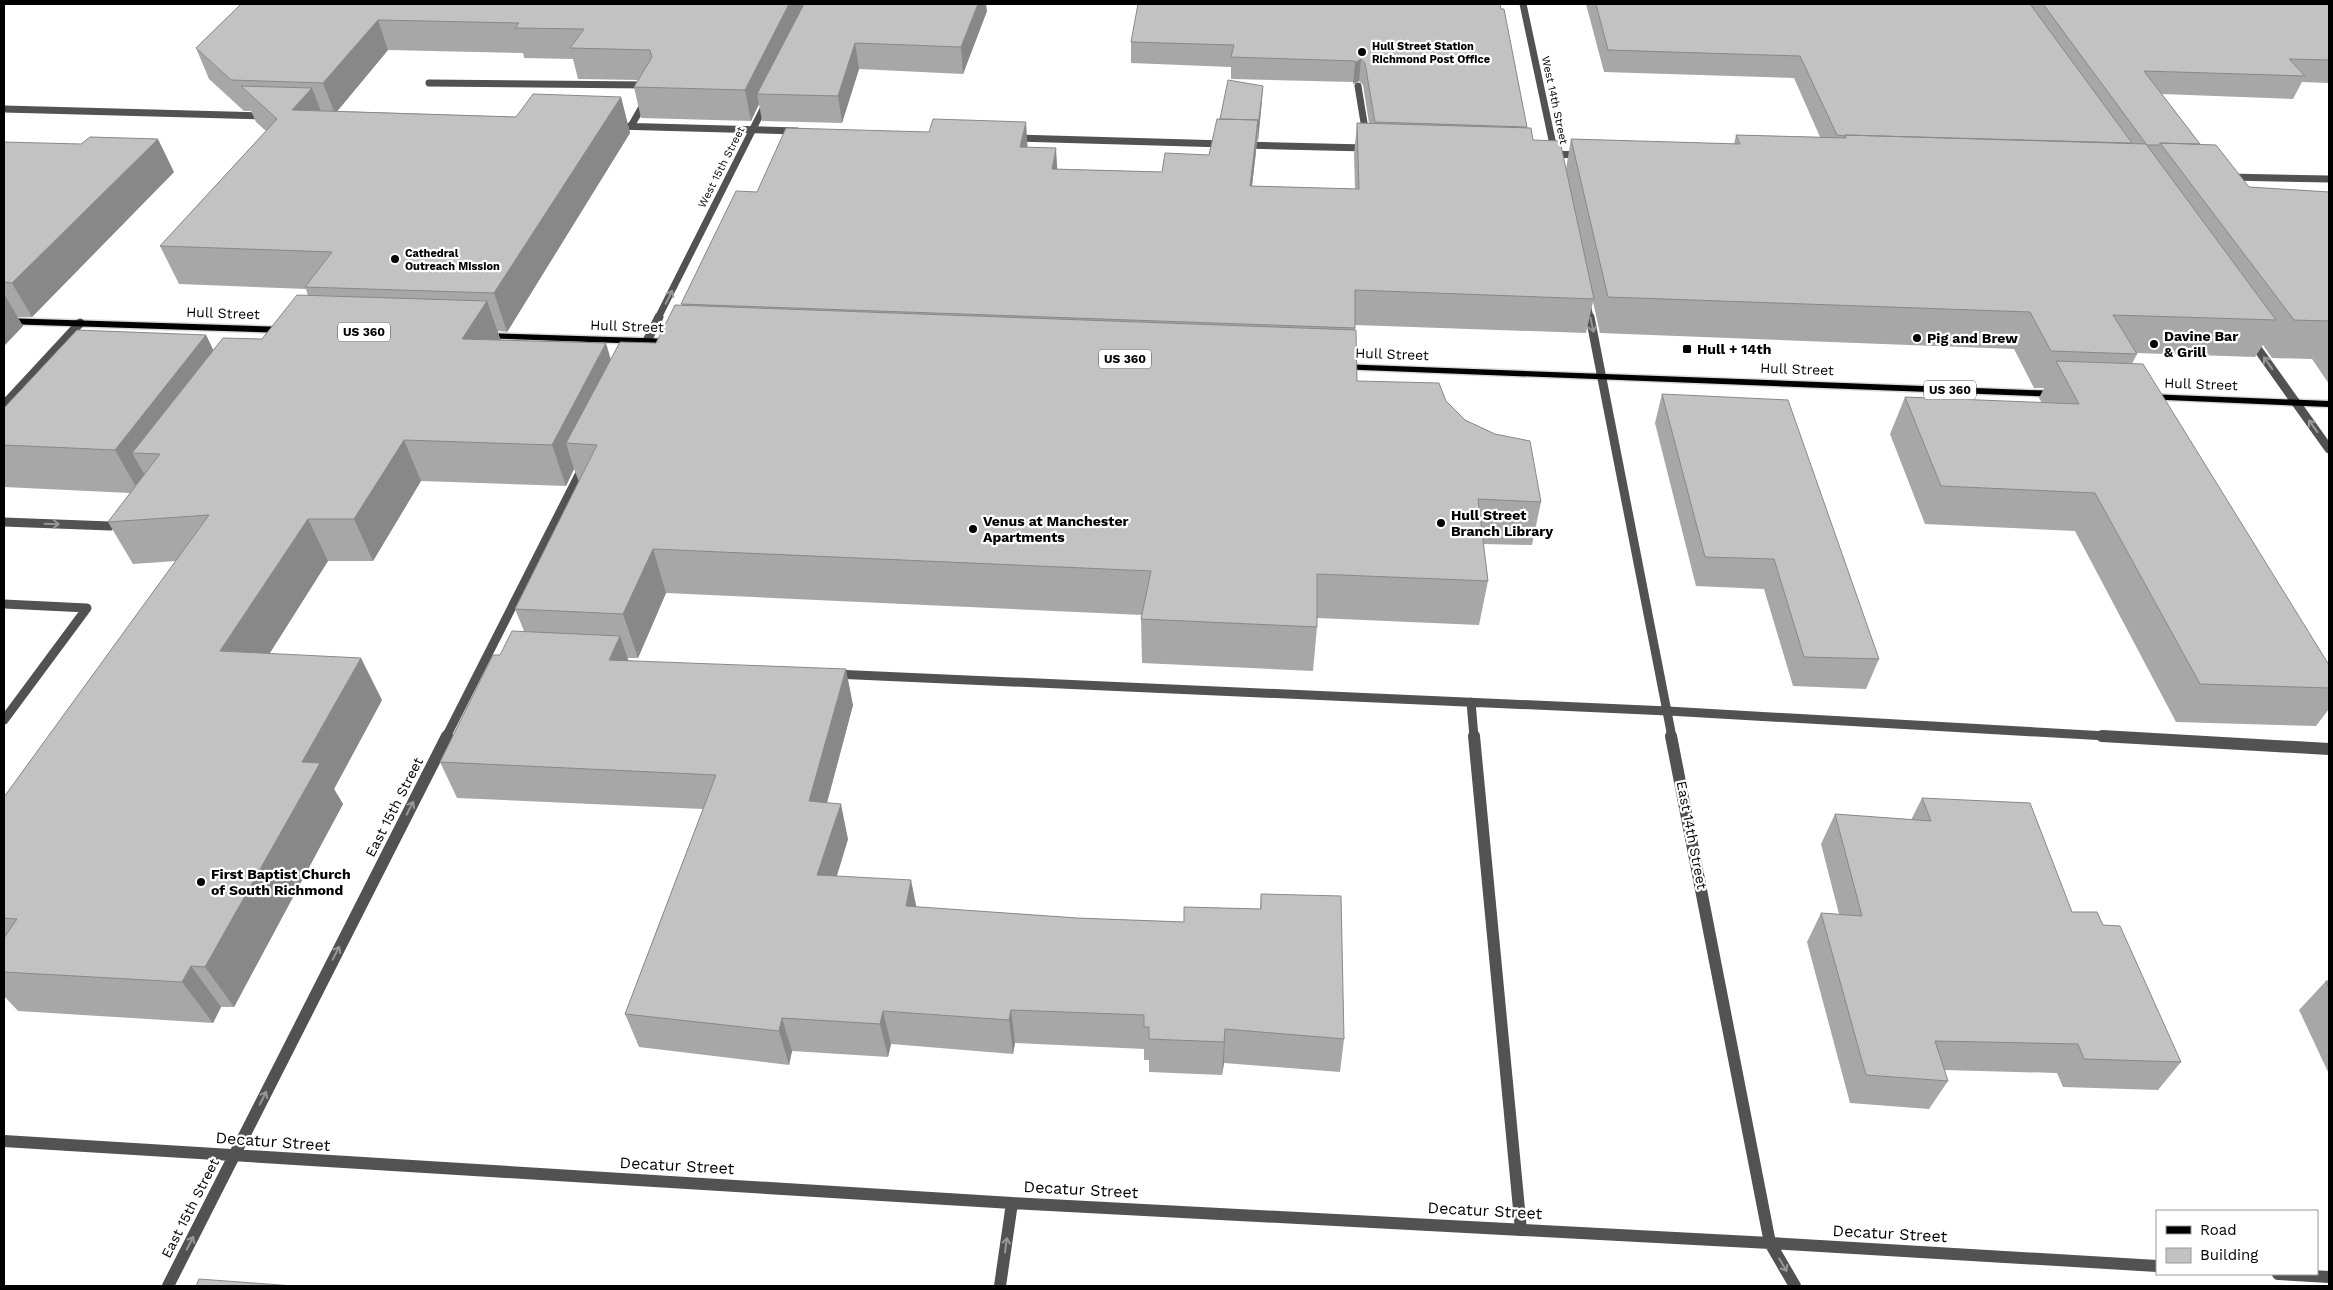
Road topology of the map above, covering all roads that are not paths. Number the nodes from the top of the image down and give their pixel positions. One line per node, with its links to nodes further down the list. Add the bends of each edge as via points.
1 (1523, 4): 17 (street, West 14th Street)
2 (429, 83): 8 (street, via 654,85)
3 (1358, 86): 14 (street)
4 (769, 96): 9 (street, West 15th Street)
5 (4, 109): 6 (street)
6 (273, 116)
7 (612, 126): 8 (street)
8 (632, 126): 9 (street)
9 (752, 130): 10 (street); 28 (street, West 15th Street, one-way to 9)
10 (802, 131)
11 (1001, 137): 12 (street)
12 (1229, 144)
13 (1239, 144): 14 (street)
14 (1368, 148): 15 (street)
15 (1378, 149)
16 (1545, 154): 17 (street)
17 (1555, 154): 18 (street); 19 (street, West 14th Street)
18 (1595, 156)
19 (1557, 164)
20 (2222, 177): 21 (street)
21 (2329, 179)
22 (1584, 290): 32 (street, one-way to 32)
23 (4, 320): 24 (main road, Hull Street)
24 (80, 323): 25 (main road, Hull Street, via 270,333); 37 (street)
25 (292, 330)
26 (470, 336): 28 (main road, Hull Street)
27 (2250, 337): 35 (street, one-way to 27)
28 (647, 341): 29 (main road, Hull Street); 30 (street)
29 (687, 342)
30 (638, 359)
31 (1324, 367): 32 (main road, Hull Street / US 360)
32 (1603, 377): 33 (main road, Hull Street / US 360); 45 (street, East 14th Street)
33 (2068, 394)
34 (2138, 397): 35 (main road, Hull Street)
35 (2296, 402): 36 (main road, Hull Street); 38 (street, one-way to 35)
36 (2329, 404)
37 (4, 405)
38 (2329, 449)
39 (589, 456): 49 (street, East 15th Street, one-way to 39, via 491,658)
40 (133, 514): 41 (street, one-way to 40, via 110,526)
41 (4, 522)
42 (4, 604): 46 (street, via 87,608)
43 (824, 673): 44 (street)
44 (1470, 702): 45 (street); 51 (street)
45 (1668, 711): 47 (street); 52 (street, East 14th Street)
46 (4, 720)
47 (2329, 749)
48 (4, 1141): 49 (street, Decatur Street)
49 (233, 1156): 50 (street, Decatur Street); 56 (street, East 15th Street, one-way to 49)
50 (1012, 1203): 51 (street, Decatur Street); 57 (street, one-way to 50)
51 (1521, 1230): 52 (street, Decatur Street)
52 (1770, 1243): 53 (street, Decatur Street); 58 (street, East 14th Street, one-way to 58)
53 (2156, 1266)
54 (2295, 1275): 55 (street)
55 (2329, 1277)
56 (168, 1286)
57 (1000, 1286)
58 (1795, 1286)

